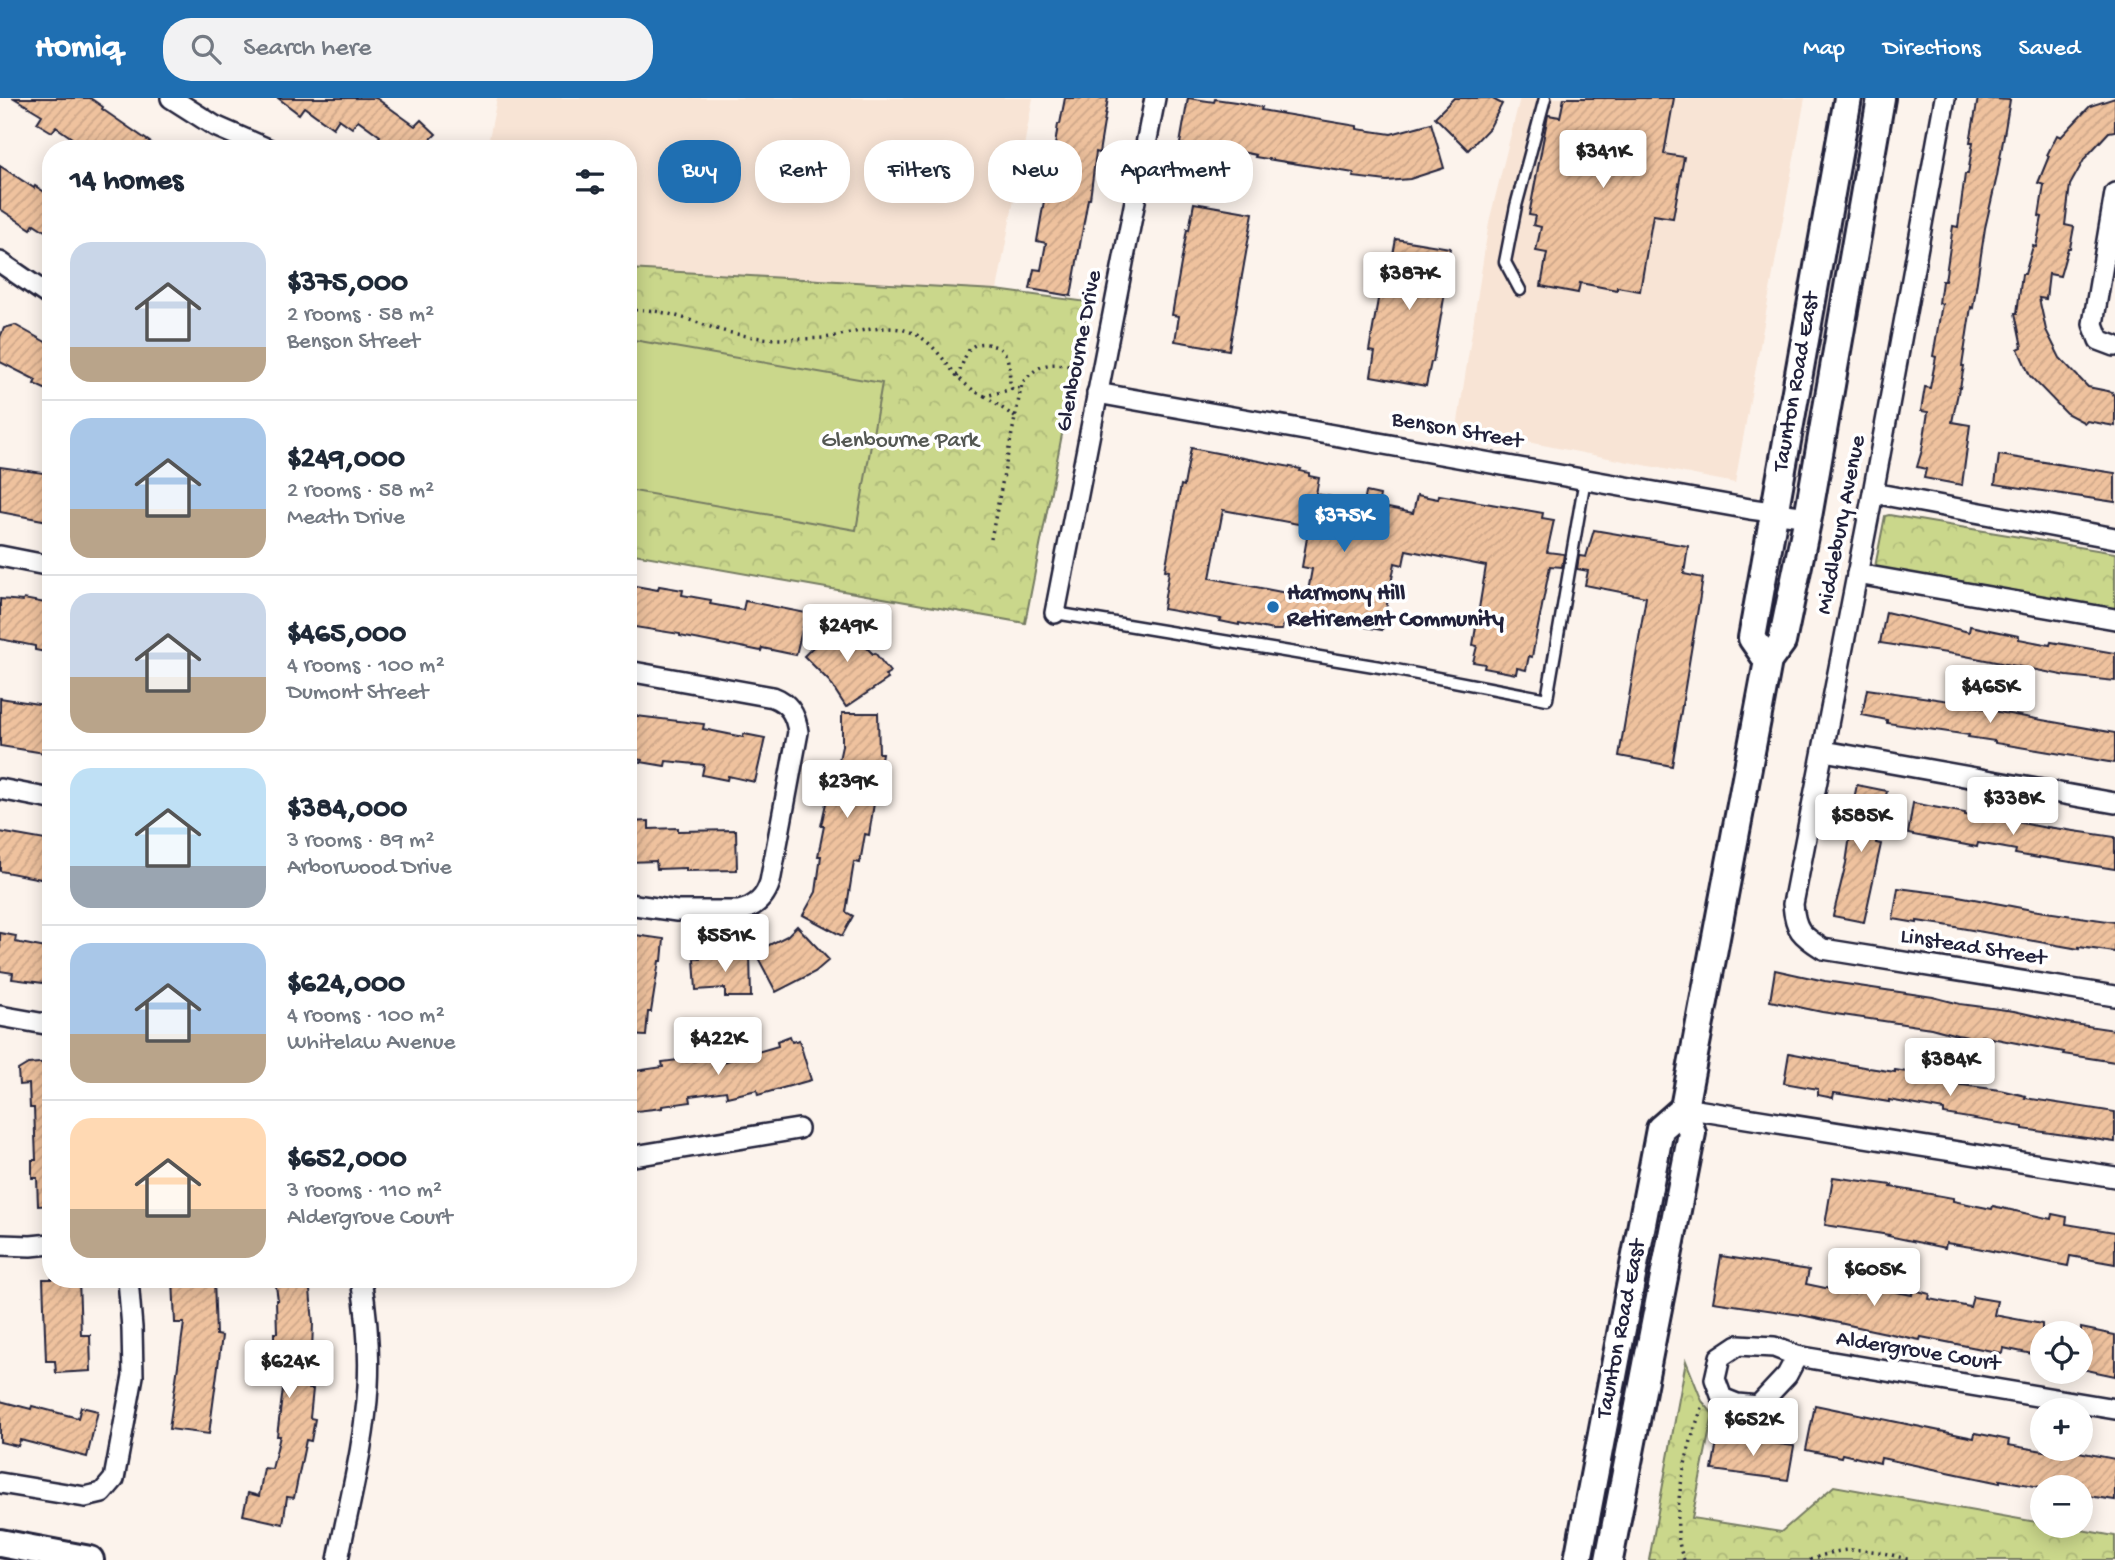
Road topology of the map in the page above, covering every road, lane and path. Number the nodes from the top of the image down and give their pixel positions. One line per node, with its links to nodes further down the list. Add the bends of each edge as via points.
1 (171, 98): 7 (street)
2 (1155, 98): 18 (street, Glenbourne Drive)
3 (1545, 98): 10 (lane, via 1505,262)
4 (1848, 98): 23 (main road, Taunton Road East)
5 (1881, 98): 24 (main road, Taunton Road East)
6 (1945, 98): 22 (street, Middlebury Avenue)
7 (247, 140)
8 (2115, 192): 13 (street, via 2093,324 2099,340)
9 (0, 262): 11 (street)
10 (1520, 290)
11 (42, 291)
12 (637, 309): 15 (path, via 756,338 821,338 899,328 923,339)
13 (2115, 346)
14 (1079, 367): 16 (path, via 1041,365)
15 (957, 377): 17 (path, via 966,353 988,344 1006,355); 19 (path)
16 (1021, 387): 17 (path); 20 (path)
17 (1012, 389): 19 (path)
18 (1097, 393): 21 (street, Benson Street); 30 (street, Glenbourne Drive)
19 (985, 396): 20 (path)
20 (1015, 417): 26 (path)
21 (1585, 479): 23 (street, Benson Street); 30 (lane, via 1547,699)
22 (1873, 493): 25 (street); 29 (street, Middlebury Avenue)
23 (1774, 512): 24 (street, Benson Street); 32 (main road, Taunton Road East, via 1752,638)
24 (1808, 517): 32 (main road, Taunton Road East, via 1782,642)
25 (2115, 538)
26 (991, 539)
27 (0, 556): 28 (street)
28 (42, 564)
29 (1857, 574): 31 (street); 34 (street, Middlebury Avenue)
30 (1055, 613)
31 (2115, 619)
32 (1768, 662): 43 (main road, Taunton Road East)
33 (637, 673): 38 (street, via 773,697 791,709 798,732 765,896 747,909 677,911)
34 (1824, 751): 37 (street); 39 (street, Middlebury Avenue, via 1793,904 1794,923 1804,937)
35 (0, 789): 36 (street)
36 (42, 797)
37 (2115, 803)
38 (637, 905)
39 (1823, 948): 40 (street, Linstead Street)
40 (2115, 996)
41 (0, 1016): 42 (street)
42 (42, 1023)
43 (1684, 1108): 46 (street); 58 (main road, Taunton Road East, via 1660,1129); 59 (main road, Taunton Road East, via 1692,1133)
44 (798, 1129): 45 (street)
45 (637, 1156)
46 (2115, 1177)
47 (0, 1245): 48 (street)
48 (42, 1245)
49 (129, 1288): 54 (street, via 132,1376 117,1471 110,1486 85,1497)
50 (362, 1288): 57 (street, via 368,1388)
51 (1797, 1356): 52 (street, Aldergrove Court, via 1774,1347 1738,1345 1720,1357); 52 (street, via 1787,1375 1758,1406 1722,1398); 53 (street, Aldergrove Court)
52 (1715, 1379): 60 (path, via 1699,1416 1679,1491 1677,1522)
53 (2115, 1409)
54 (0, 1483)
55 (0, 1543): 56 (main road)
56 (90, 1560)
57 (338, 1560)
58 (1578, 1560)
59 (1609, 1560)
60 (1684, 1560)
61 (1810, 1560): 62 (path, via 1843,1549)
62 (1910, 1560)

